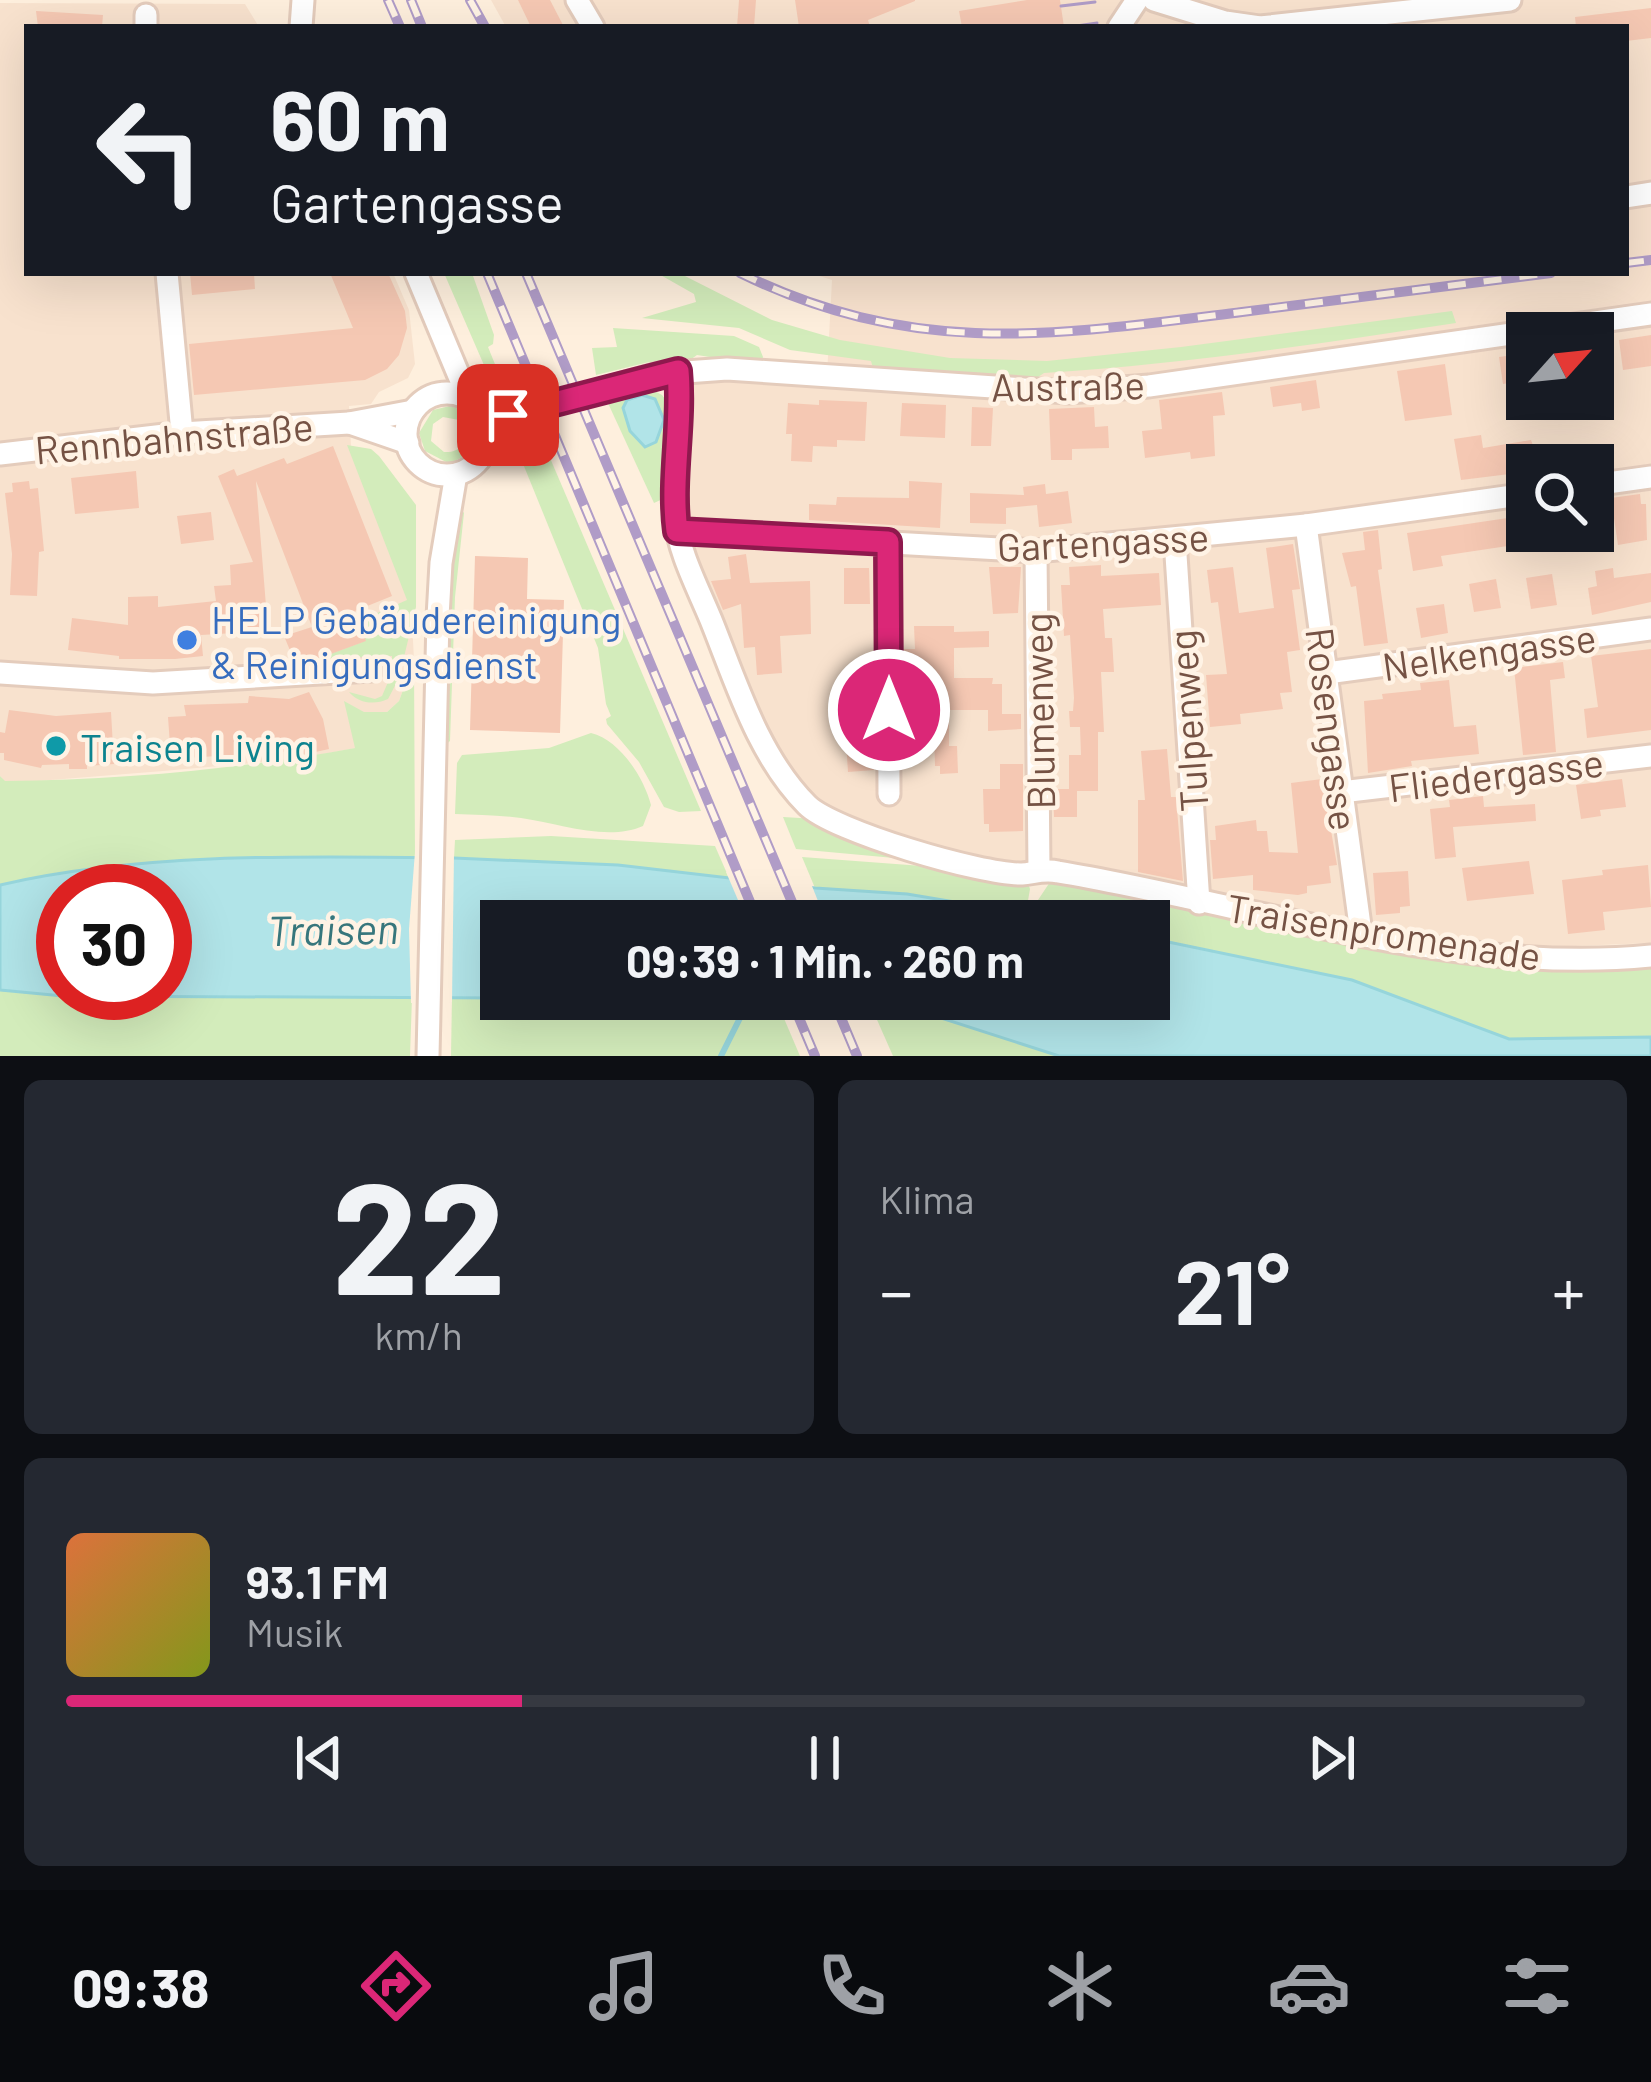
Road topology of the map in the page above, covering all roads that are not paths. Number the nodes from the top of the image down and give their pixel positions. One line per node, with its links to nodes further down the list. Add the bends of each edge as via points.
1 (1154, 0): 4 (street)
2 (1510, 0): 3 (street)
3 (1481, 10): 5 (street)
4 (1242, 24)
5 (1299, 24)
6 (167, 276): 16 (street)
7 (417, 276): 9 (street)
8 (1651, 314): 10 (street, Austraße, via 1067,392)
9 (441, 336): 11 (street); 12 (street)
10 (678, 371): 14 (street, Austraße); 25 (street, Traisenpromenade)
11 (435, 395): 12 (street); 13 (street)
12 (469, 400): 14 (street)
13 (413, 411): 15 (street, Rennbahnstraße); 17 (street)
14 (487, 422): 20 (street, via 479,460)
15 (349, 423): 16 (street, Rennbahnstraße); 17 (street, Rennbahnstraße)
16 (182, 433): 18 (street, Rennbahnstraße)
17 (408, 442): 19 (street)
18 (0, 454)
19 (432, 472): 20 (street); 29 (street)
20 (456, 474): 29 (street)
21 (1651, 477): 22 (street)
22 (1614, 482)
23 (1506, 497): 24 (street, Gartengasse)
24 (1306, 525): 26 (street, Gartengasse); 33 (street, Rosengasse)
25 (677, 531): 27 (street, Gartengasse); 37 (street, Traisenpromenade, via 755,726 810,808 950,862)
26 (1175, 540): 28 (street, Gartengasse); 38 (street, Tulpenweg)
27 (888, 542): 28 (street, Gartengasse); 36 (street)
28 (1036, 551): 37 (street, Blumenweg)
29 (441, 563): 41 (street)
30 (1651, 629): 33 (street, Nelkengasse)
31 (370, 670): 32 (street, via 153,682)
32 (0, 673)
33 (1327, 673): 35 (street, Rosengasse)
34 (1651, 756): 35 (street, Fliedergasse)
35 (1341, 792): 39 (street, Rosengasse)
36 (889, 794)
37 (1040, 870): 38 (street, Traisenpromenade)
38 (1198, 903): 39 (street, Traisenpromenade)
39 (1361, 932): 40 (street, Traisenpromenade, via 1561,958)
40 (1651, 956)
41 (428, 1056)

